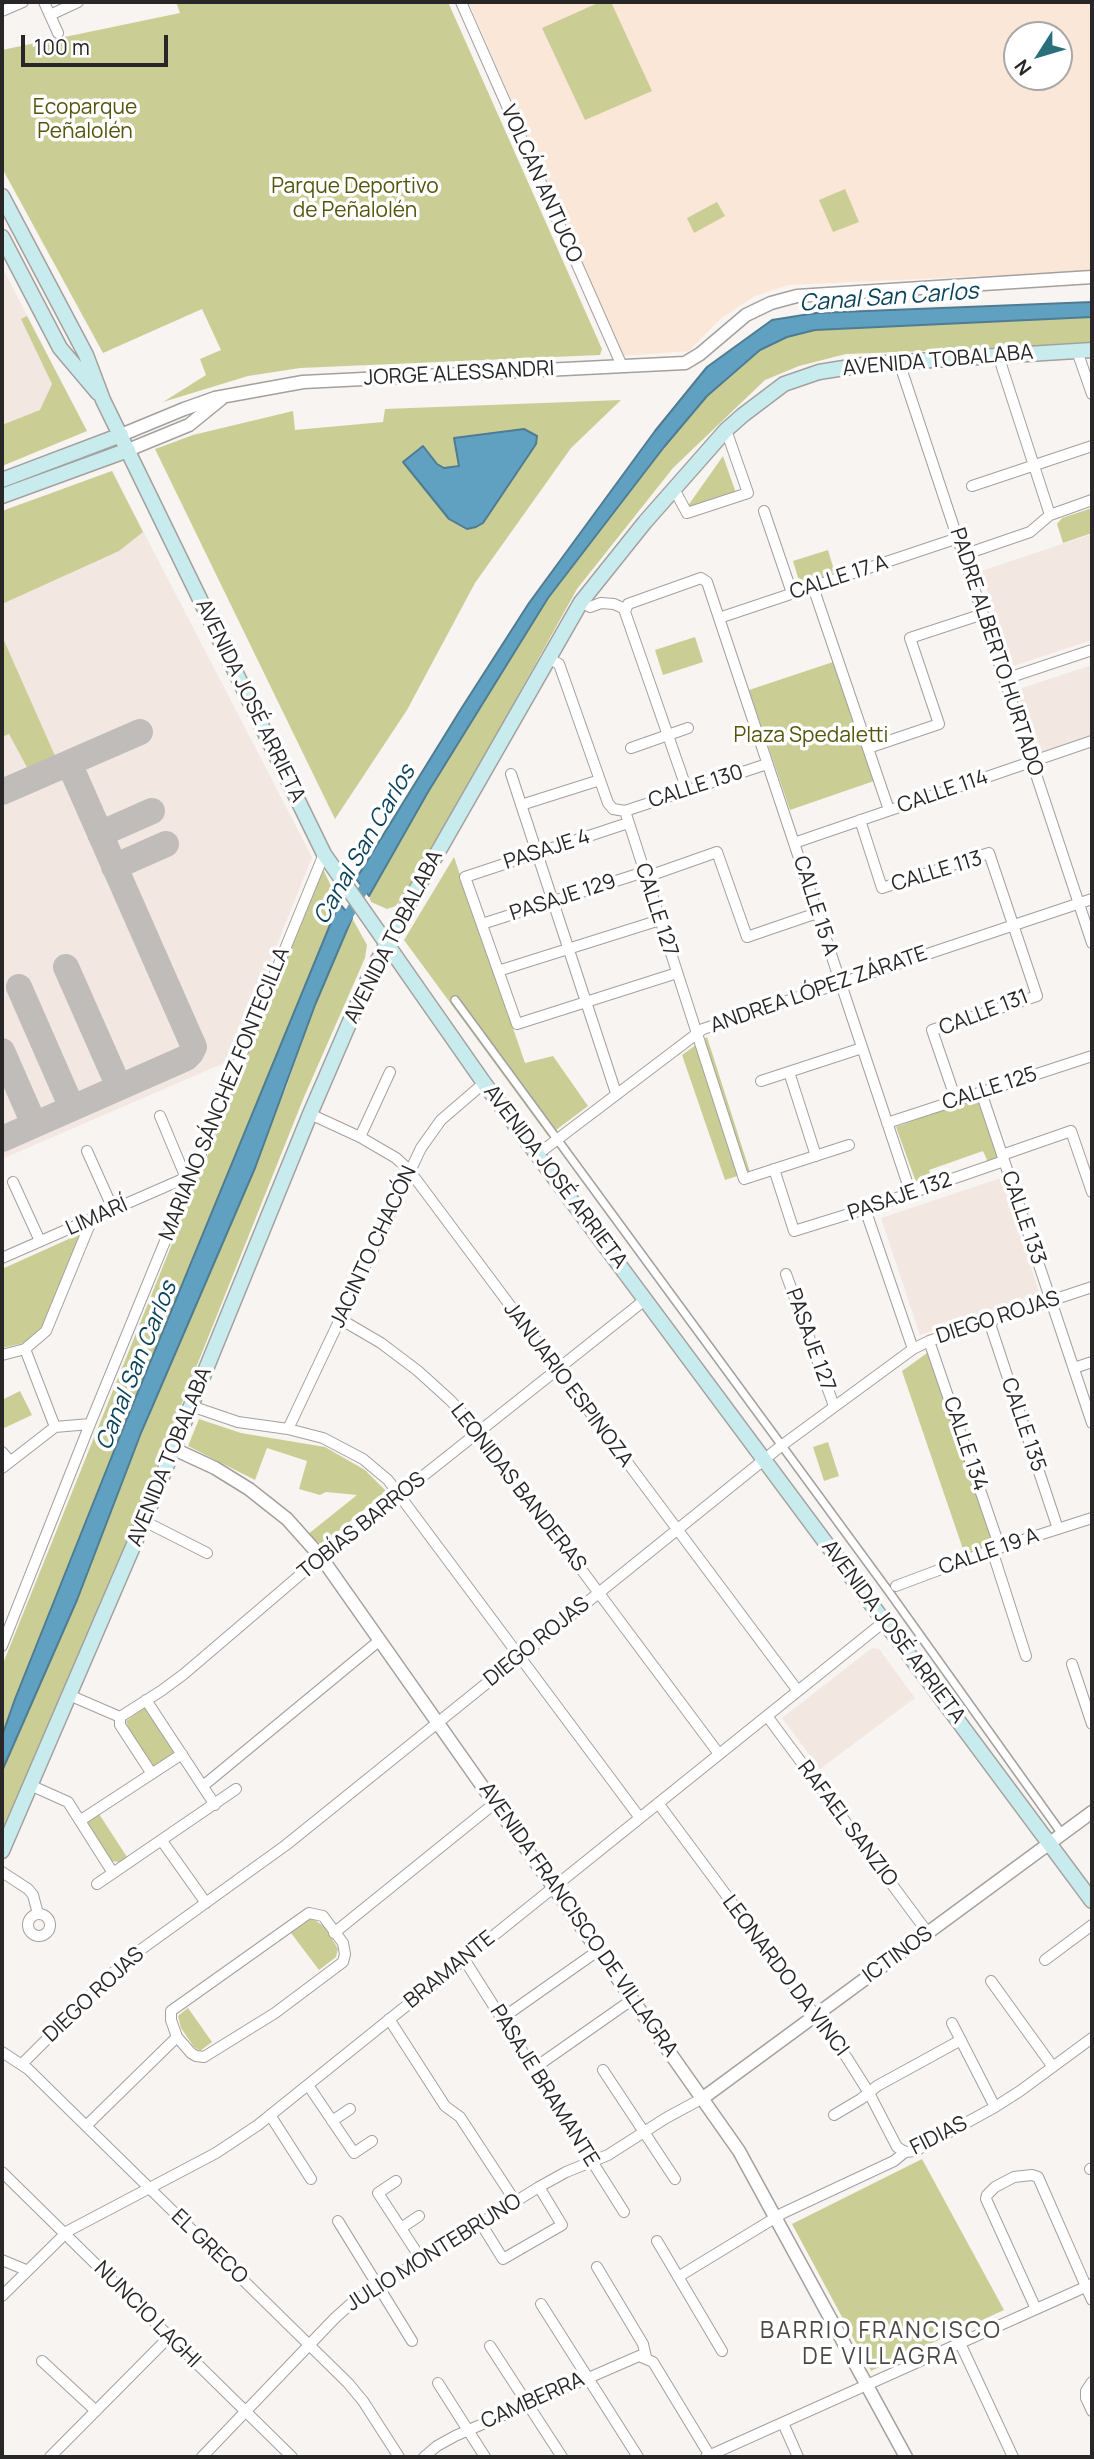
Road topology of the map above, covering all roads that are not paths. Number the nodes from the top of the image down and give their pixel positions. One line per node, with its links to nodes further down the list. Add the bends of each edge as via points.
1 (23, 2): 5 (street)
2 (44, 2): 6 (street)
3 (78, 2): 6 (street)
4 (461, 2): 17 (street, VOLCÁN ANTUCO)
5 (2, 12)
6 (50, 15): 7 (street)
7 (58, 33)
8 (2, 200): 11 (main road, AVENIDA JOSÉ ARRIETA)
9 (2, 237): 10 (main road, AVENIDA JOSÉ ARRIETA)
10 (16, 264): 11 (main road); 20 (main road, AVENIDA JOSÉ ARRIETA, via 65,355)
11 (42, 270): 20 (main road, AVENIDA JOSÉ ARRIETA, via 86,355)
12 (1092, 277): 17 (street, JORGE ALESSANDRI, via 797,296 746,314 692,360)
13 (1092, 350): 14 (main road, AVENIDA TOBALABA)
14 (1077, 351): 15 (main road, AVENIDA TOBALABA); 18 (street)
15 (998, 355): 16 (main road, AVENIDA TOBALABA); 25 (street)
16 (899, 362): 21 (main road, AVENIDA TOBALABA, via 834,369 793,380); 33 (street, PADRE ALBERTO HURTADO)
17 (622, 366): 19 (street, JORGE ALESSANDRI, via 303,382)
18 (1092, 394)
19 (227, 395): 22 (street, JORGE ALESSANDRI); 24 (street, JORGE ALESSANDRI, via 189,425)
20 (103, 400): 22 (main road, AVENIDA JOSÉ ARRIETA)
21 (726, 430): 28 (main road, AVENIDA TOBALABA); 28 (street, via 748,493 687,513)
22 (121, 435): 24 (main road, AVENIDA JOSÉ ARRIETA); 26 (main road, JORGE ALESSANDRI)
23 (1092, 446): 25 (street)
24 (128, 450): 29 (main road, JORGE ALESSANDRI); 61 (main road, AVENIDA JOSÉ ARRIETA)
25 (1034, 465): 27 (street); 32 (street)
26 (2, 480)
27 (972, 486)
28 (674, 489): 37 (main road, AVENIDA TOBALABA)
29 (2, 496)
30 (1092, 500): 32 (street)
31 (764, 511): 36 (street)
32 (1050, 514): 34 (street, via 1030,532)
33 (958, 538): 34 (street, PADRE ALBERTO HURTADO); 35 (street, CALLE 17 A)
34 (963, 555): 39 (street, PADRE ALBERTO HURTADO)
35 (813, 586): 36 (street, CALLE 17 A); 48 (street)
36 (792, 593): 40 (street, CALLE 17 A)
37 (581, 602): 38 (street, via 590,607 601,603); 42 (main road, AVENIDA TOBALABA)
38 (625, 608): 40 (street, CALLE 15 A, via 701,578 707,582); 45 (street)
39 (983, 614): 43 (street, PADRE ALBERTO HURTADO); 48 (street, via 910,638 939,724)
40 (719, 618): 50 (street, CALLE 15 A)
41 (1092, 650): 43 (street)
42 (548, 658): 52 (street, via 559,664); 71 (main road, AVENIDA TOBALABA)
43 (1004, 679): 49 (street, PADRE ALBERTO HURTADO)
44 (688, 728): 45 (street)
45 (668, 735): 47 (street); 53 (street)
46 (1092, 741): 49 (street, CALLE 114)
47 (631, 748)
48 (868, 748): 55 (street)
49 (1032, 761): 55 (street, CALLE 114); 65 (street, PADRE ALBERTO HURTADO)
50 (767, 764): 53 (street, CALLE 130); 59 (street, CALLE 15 A)
51 (510, 774): 54 (street)
52 (600, 780): 54 (street); 56 (street, via 608,803)
53 (687, 790): 56 (street, CALLE 130)
54 (521, 805): 60 (street)
55 (889, 810): 57 (street, CALLE 114)
56 (625, 811): 58 (street, CALLE 127)
57 (859, 820): 59 (street, CALLE 114); 69 (street, CALLE 113, via 882,888 989,853)
58 (628, 823): 60 (street, PASAJE 4); 62 (street, CALLE 127)
59 (794, 843): 66 (street, CALLE 15 A)
60 (537, 853): 64 (street); 68 (street, PASAJE 4, via 465,877)
61 (324, 854): 71 (main road, AVENIDA JOSÉ ARRIETA); 100 (street, MARIANO SÁNCHEZ FONTECILLA)
62 (645, 875): 64 (street, PASAJE 129); 66 (street, PASAJE 129, via 717,852 747,937); 67 (street, CALLE 127)
63 (1092, 898): 65 (street, ANDREA LÓPEZ ZÁRATE)
64 (552, 901): 68 (street, PASAJE 129); 72 (street)
65 (1079, 903): 69 (street, ANDREA LÓPEZ ZÁRATE); 70 (street, PADRE ALBERTO HURTADO)
66 (817, 912): 75 (street, CALLE 15 A)
67 (660, 920): 72 (street); 74 (street, CALLE 127)
68 (482, 924): 73 (street)
69 (1013, 925): 75 (street, ANDREA LÓPEZ ZÁRATE); 87 (street, CALLE 131, via 1037,996 932,1030)
70 (1092, 943)
71 (386, 944): 84 (main road, AVENIDA JOSÉ ARRIETA); 88 (main road, AVENIDA TOBALABA)
72 (568, 949): 73 (street); 77 (street)
73 (499, 971): 77 (street, via 517,1024)
74 (677, 973): 77 (street); 78 (street, CALLE 127)
75 (840, 982): 78 (street, ANDREA LÓPEZ ZÁRATE); 79 (street, CALLE 15 A)
76 (455, 1000): 92 (street)
77 (586, 1002): 86 (street)
78 (695, 1032): 86 (street, ANDREA LÓPEZ ZÁRATE); 98 (street, CALLE 127, via 744,1179)
79 (862, 1048): 82 (street); 90 (street, CALLE 15 A)
80 (1092, 1056): 85 (street, CALLE 125)
81 (390, 1072): 91 (street)
82 (789, 1072): 83 (street); 96 (street)
83 (761, 1081)
84 (484, 1083): 95 (main road, AVENIDA JOSÉ ARRIETA); 99 (street, JACINTO CHACÓN, via 441,1120)
85 (981, 1092): 87 (street, CALLE 125); 97 (street, CALLE 133)
86 (616, 1093): 92 (street, ANDREA LÓPEZ ZÁRATE)
87 (956, 1100): 90 (street, CALLE 125)
88 (310, 1114): 91 (street, JANUARIO ESPINOZA); 122 (main road, AVENIDA TOBALABA)
89 (160, 1116): 100 (street)
90 (887, 1123): 103 (street, CALLE 15 A)
91 (360, 1137): 99 (street, JANUARIO ESPINOZA)
92 (558, 1139): 95 (street, ANDREA LÓPEZ ZÁRATE); 129 (street)
93 (849, 1145): 96 (street)
94 (88, 1151): 104 (street)
95 (538, 1154): 111 (main road, AVENIDA JOSÉ ARRIETA)
96 (816, 1156): 98 (street)
97 (1003, 1158): 102 (street, PASAJE 132, via 1071,1132); 103 (street, PASAJE 132); 112 (street, CALLE 133)
98 (774, 1169): 105 (street, PASAJE 132, via 794,1231)
99 (409, 1170): 113 (street, JACINTO CHACÓN); 121 (street, JANUARIO ESPINOZA)
100 (189, 1176): 104 (street, LIMARÍ); 125 (street, MARIANO SÁNCHEZ FONTECILLA)
101 (13, 1182): 107 (street)
102 (1092, 1192)
103 (911, 1194): 105 (street, PASAJE 132)
104 (113, 1209): 106 (street, LIMARÍ)
105 (865, 1209): 117 (street)
106 (92, 1219): 107 (street, LIMARÍ); 116 (street, via 46,1331)
107 (40, 1241): 108 (street, LIMARÍ)
108 (2, 1258)
109 (786, 1274): 123 (street, PASAJE 127)
110 (1092, 1287): 112 (street, DIEGO ROJAS)
111 (646, 1299): 121 (street, TOBÍAS BARROS); 132 (main road, AVENIDA JOSÉ ARRIETA)
112 (1051, 1301): 114 (street, DIEGO ROJAS); 120 (street, CALLE 133)
113 (340, 1319): 127 (street, JACINTO CHACÓN); 128 (street, LEONIDAS BANDERAS, via 418,1371)
114 (989, 1321): 115 (street, DIEGO ROJAS); 137 (street, CALLE 135)
115 (929, 1341): 117 (street, DIEGO ROJAS); 139 (street, CALLE 134)
116 (25, 1349): 118 (street); 126 (street)
117 (913, 1349): 123 (street, DIEGO ROJAS)
118 (2, 1354)
119 (1092, 1362): 120 (street)
120 (1074, 1368): 124 (street, CALLE 133)
121 (557, 1370): 128 (street, TOBÍAS BARROS); 138 (street, JANUARIO ESPINOZA)
122 (191, 1406): 127 (street, via 239,1422); 130 (main road, AVENIDA TOBALABA)
123 (834, 1406): 129 (street, DIEGO ROJAS)
124 (1092, 1423)
125 (90, 1424): 126 (street); 146 (street, MARIANO SÁNCHEZ FONTECILLA)
126 (55, 1427): 133 (street)
127 (288, 1429): 134 (street, via 348,1450)
128 (479, 1432): 134 (street, TOBÍAS BARROS); 143 (street, LEONIDAS BANDERAS)
129 (781, 1446): 132 (street, DIEGO ROJAS); 142 (street)
130 (174, 1449): 136 (main road, AVENIDA TOBALABA); 141 (street, AVENIDA FRANCISCO DE VILLAGRA, via 249,1489 287,1520)
131 (2, 1452): 133 (street)
132 (765, 1459): 138 (street, DIEGO ROJAS); 144 (main road, AVENIDA JOSÉ ARRIETA)
133 (6, 1465)
134 (401, 1494): 141 (street, TOBÍAS BARROS); 147 (street)
135 (1092, 1518): 137 (street, CALLE 19 A)
136 (144, 1521): 140 (street); 151 (main road, AVENIDA TOBALABA)
137 (1058, 1529): 139 (street, CALLE 19 A)
138 (676, 1530): 143 (street, DIEGO ROJAS); 150 (street, JANUARIO ESPINOZA)
139 (996, 1549): 142 (street, CALLE 19 A); 148 (street, CALLE 134)
140 (207, 1553)
141 (321, 1557): 145 (street, AVENIDA FRANCISCO DE VILLAGRA); 152 (street, TOBÍAS BARROS, via 184,1674)
142 (891, 1587): 169 (street)
143 (598, 1592): 147 (street, DIEGO ROJAS); 158 (street, LEONIDAS BANDERAS)
144 (885, 1621): 150 (street, BRAMANTE); 171 (main road, AVENIDA JOSÉ ARRIETA)
145 (380, 1640): 155 (street, AVENIDA FRANCISCO DE VILLAGRA); 161 (street)
146 (2, 1646)
147 (520, 1655): 155 (street, DIEGO ROJAS); 167 (street)
148 (1026, 1656)
149 (1072, 1664): 156 (street)
150 (798, 1691): 153 (street, BRAMANTE)
151 (69, 1695): 154 (street); 160 (main road, AVENIDA TOBALABA)
152 (146, 1700): 154 (street, TOBÍAS BARROS); 157 (street)
153 (767, 1716): 158 (street, BRAMANTE); 182 (street, RAFAEL SANZIO)
154 (120, 1717): 159 (street, via 120,1725)
155 (438, 1722): 163 (street, AVENIDA FRANCISCO DE VILLAGRA); 178 (street, DIEGO ROJAS)
156 (1092, 1724)
157 (182, 1754): 159 (street); 161 (street)
158 (719, 1754): 164 (street, BRAMANTE)
159 (152, 1774): 168 (street)
160 (30, 1785): 168 (street, via 68,1802); 172 (main road, AVENIDA TOBALABA)
161 (203, 1786): 165 (street)
162 (236, 1788): 165 (street)
163 (495, 1803): 176 (street, AVENIDA FRANCISCO DE VILLAGRA); 181 (street)
164 (658, 1803): 167 (street, BRAMANTE); 188 (street, LEONARDO DA VINCI)
165 (215, 1805): 170 (street)
166 (1092, 1812): 169 (street, ICTINOS)
167 (640, 1818): 176 (street, BRAMANTE)
168 (80, 1820): 174 (street)
169 (1062, 1834): 171 (street, ICTINOS)
170 (162, 1841): 174 (street); 178 (street)
171 (1049, 1843): 177 (main road, AVENIDA JOSÉ ARRIETA); 182 (street, ICTINOS)
172 (2, 1851)
173 (2, 1872): 179 (street, via 28,1889)
174 (113, 1873): 175 (street)
175 (97, 1884)
176 (554, 1886): 183 (street, AVENIDA FRANCISCO DE VILLAGRA); 184 (street, BRAMANTE)
177 (1092, 1901)
178 (206, 1903): 196 (street, DIEGO ROJAS, via 115,1970)
179 (38, 1914)
180 (1092, 1925): 185 (street)
181 (334, 1933): 192 (street, via 323,1916 309,1913 176,2006 171,2020); 192 (street, via 343,1943 343,1962 275,2012 204,2057 191,2053)
182 (928, 1933): 188 (street, ICTINOS)
183 (599, 1950): 187 (street, AVENIDA FRANCISCO DE VILLAGRA); 190 (street)
184 (464, 1959): 189 (street, BRAMANTE); 190 (street, PASAJE BRAMANTE)
185 (1045, 1960)
186 (991, 1981): 197 (street)
187 (633, 1999): 198 (street); 202 (street, AVENIDA FRANCISCO DE VILLAGRA)
188 (815, 2016): 201 (street, LEONARDO DA VINCI); 202 (street, ICTINOS)
189 (389, 2019): 200 (street, BRAMANTE); 219 (street, via 447,2109 460,2117)
190 (501, 2019): 198 (street, PASAJE BRAMANTE)
191 (952, 2024): 194 (street)
192 (177, 2037): 208 (street)
193 (1092, 2038): 197 (street, FIDIAS)
194 (961, 2040): 201 (street); 203 (street)
195 (2, 2052): 196 (street, EL GRECO)
196 (22, 2064): 208 (street, EL GRECO)
197 (1053, 2067): 203 (street, FIDIAS)
198 (533, 2069): 212 (street, PASAJE BRAMANTE)
199 (603, 2070): 209 (street)
200 (308, 2085): 205 (street, BRAMANTE); 207 (street)
201 (869, 2093): 206 (street); 211 (street, LEONARDO DA VINCI, via 897,2147)
202 (703, 2098): 209 (street, JULIO MONTEBRUNO); 222 (street, AVENIDA FRANCISCO DE VILLAGRA)
203 (995, 2107): 211 (street, FIDIAS, via 915,2151)
204 (350, 2109): 207 (street)
205 (270, 2115): 214 (street); 218 (street, BRAMANTE, via 231,2144)
206 (834, 2115)
207 (332, 2121): 210 (street, via 354,2153)
208 (86, 2126): 218 (street, EL GRECO)
209 (644, 2132): 212 (street, JULIO MONTEBRUNO); 215 (street)
210 (372, 2141)
211 (905, 2152): 222 (street, FIDIAS)
212 (592, 2162): 217 (street, JULIO MONTEBRUNO); 220 (street, PASAJE BRAMANTE)
213 (2, 2172): 226 (street, NUNCIO LAGHI)
214 (311, 2179)
215 (675, 2179)
216 (396, 2181): 225 (street, via 379,2193)
217 (539, 2187): 219 (street, JULIO MONTEBRUNO); 224 (street, via 562,2225 503,2259)
218 (148, 2188): 226 (street, BRAMANTE); 242 (street, EL GRECO)
219 (515, 2201): 224 (street, JULIO MONTEBRUNO)
220 (624, 2212)
221 (419, 2216): 225 (street)
222 (776, 2218): 232 (street, FIDIAS); 250 (street, AVENIDA FRANCISCO DE VILLAGRA)
223 (338, 2221): 234 (street)
224 (480, 2222): 228 (street, JULIO MONTEBRUNO)
225 (401, 2228): 228 (street)
226 (64, 2233): 231 (street, BRAMANTE); 239 (street, NUNCIO LAGHI)
227 (657, 2241): 232 (street)
228 (421, 2259): 234 (street, JULIO MONTEBRUNO)
229 (2, 2260): 231 (street)
230 (597, 2267): 245 (street, via 643,2344)
231 (26, 2270): 235 (street, BRAMANTE)
232 (678, 2277): 244 (street)
233 (1089, 2285): 236 (street); 238 (street); 238 (street, via 1038,2177 1014,2177 995,2187 986,2199)
234 (377, 2286): 240 (street); 242 (street, JULIO MONTEBRUNO, via 343,2310)
235 (2, 2297)
236 (1092, 2300)
237 (541, 2304): 247 (street)
238 (1036, 2309): 241 (street)
239 (169, 2337): 253 (street); 254 (street, NUNCIO LAGHI)
240 (412, 2341)
241 (960, 2343): 250 (street); 268 (street)
242 (309, 2345): 254 (street, JULIO MONTEBRUNO); 261 (street, EL GRECO, via 357,2393)
243 (490, 2346): 251 (street)
244 (722, 2351)
245 (646, 2357): 247 (street, CAMBERRA, via 631,2357); 257 (street)
246 (42, 2361): 253 (street)
247 (587, 2377): 251 (street, CAMBERRA); 265 (street)
248 (1092, 2382): 252 (street, via 1086,2390)
249 (438, 2383): 256 (street)
250 (866, 2385): 255 (street); 267 (street, AVENIDA FRANCISCO DE VILLAGRA)
251 (527, 2404): 256 (street, CAMBERRA); 264 (street)
252 (1092, 2410)
253 (96, 2411): 258 (street)
254 (246, 2412): 259 (street, JULIO MONTEBRUNO); 260 (street, NUNCIO LAGHI)
255 (783, 2423): 257 (street); 266 (street)
256 (468, 2430): 262 (street, CAMBERRA); 263 (street)
257 (708, 2456)
258 (50, 2457)
259 (202, 2457)
260 (292, 2457)
261 (400, 2457)
262 (424, 2457)
263 (485, 2457)
264 (562, 2457)
265 (638, 2457)
266 (798, 2457)
267 (906, 2457)
268 (1013, 2457)

